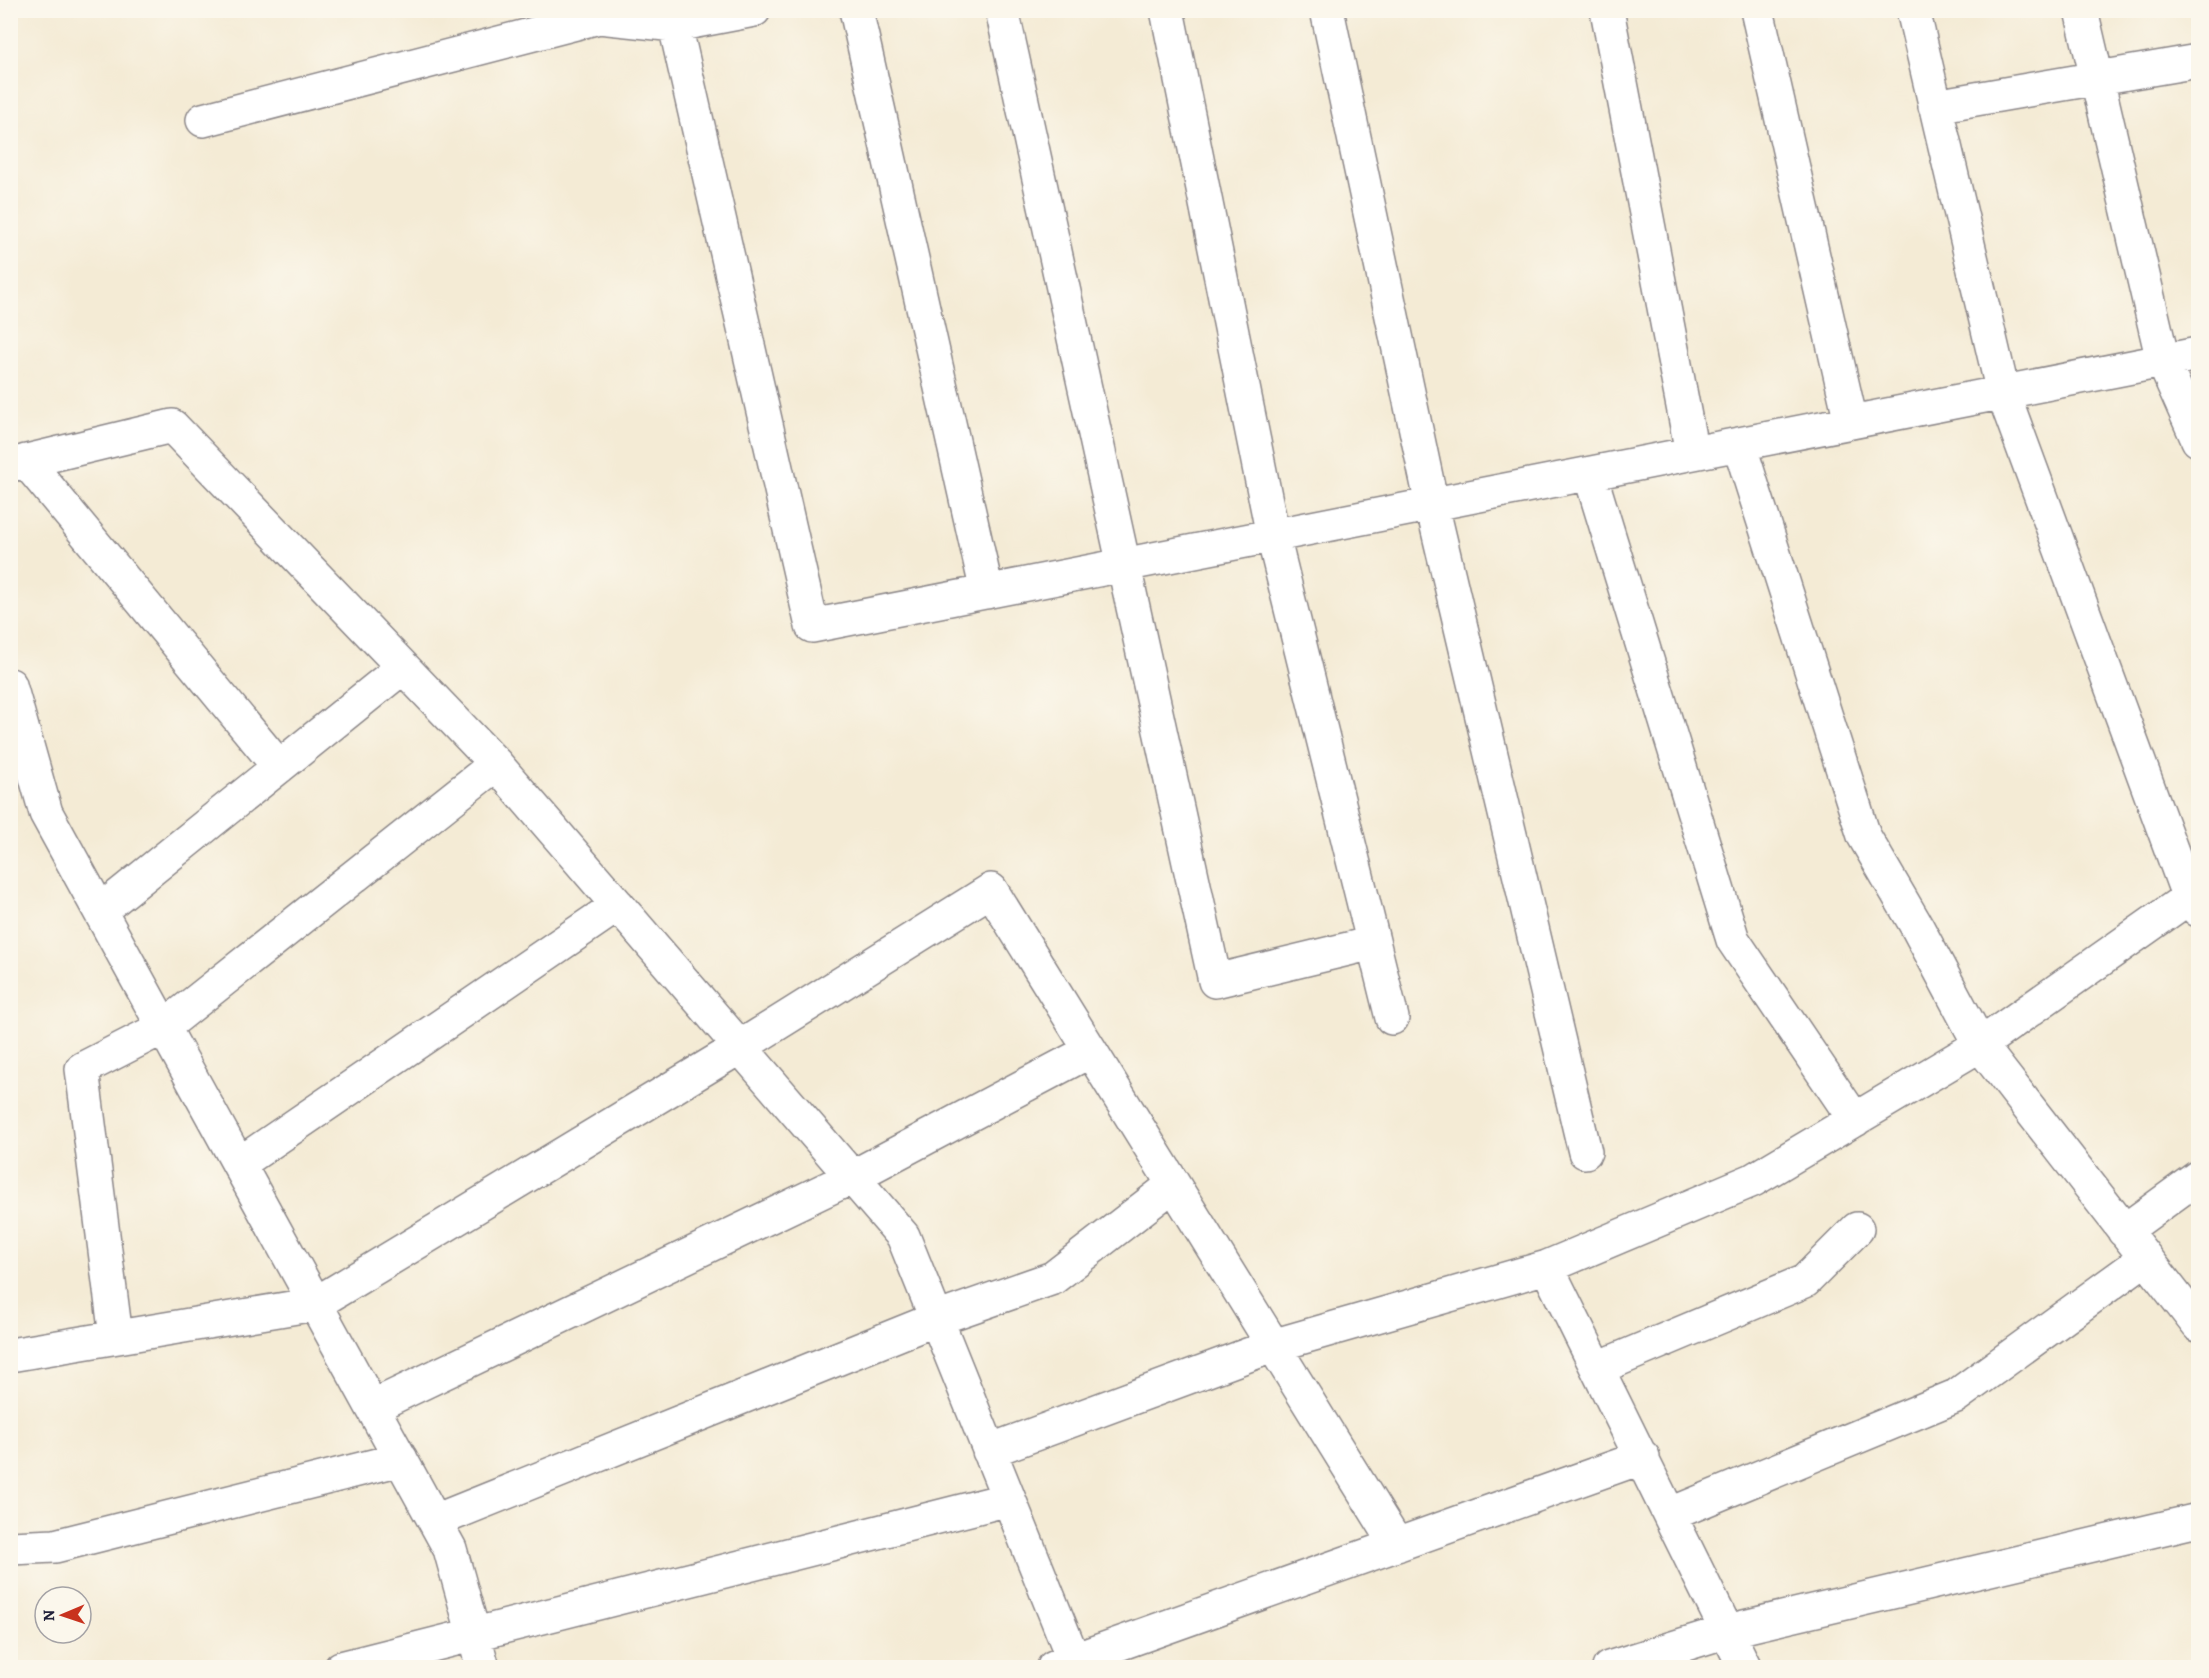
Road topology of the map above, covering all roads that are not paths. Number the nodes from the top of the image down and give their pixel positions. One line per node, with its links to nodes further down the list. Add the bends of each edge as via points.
1 (753, 10): 11 (street)
2 (856, 10): 28 (street)
3 (1002, 10): 27 (street)
4 (1167, 10): 26 (street)
5 (1327, 10): 25 (street)
6 (1607, 10): 22 (street)
7 (1757, 10): 19 (street)
8 (1913, 10): 14 (street)
9 (2081, 10): 13 (street)
10 (598, 14): 11 (street); 15 (street)
11 (675, 25): 28 (street, via 813,626)
12 (2199, 61): 13 (street)
13 (2097, 80): 14 (street); 17 (street)
14 (1935, 106): 18 (street)
15 (203, 120)
16 (2199, 354): 17 (street)
17 (2163, 361): 18 (street); 20 (street)
18 (2002, 393): 19 (street); 33 (street)
19 (1851, 422): 21 (street)
20 (2199, 440)
21 (1738, 444): 22 (street); 39 (street, via 1864,836)
22 (1692, 453): 24 (street)
23 (18, 463): 29 (street, via 172,426); 32 (street)
24 (1590, 474): 25 (street); 42 (street, via 1733,940)
25 (1432, 505): 26 (street); 43 (street)
26 (1273, 536): 27 (street); 36 (street)
27 (1122, 565): 28 (street); 36 (street, via 1215,981)
28 (987, 592)
29 (403, 668): 31 (street); 32 (street)
30 (10, 685): 35 (street, via 46,813)
31 (496, 764): 34 (street); 38 (street)
32 (279, 767): 35 (street)
33 (2195, 900): 39 (street)
34 (618, 905): 40 (street); 44 (street)
35 (100, 911): 38 (street)
36 (1373, 943): 37 (street)
37 (1392, 1018)
38 (164, 1027): 44 (street); 55 (street, via 82,1069)
39 (1980, 1045): 42 (street); 49 (street)
40 (740, 1047): 41 (street, via 991,890); 45 (street); 52 (street)
41 (1090, 1051): 45 (street); 47 (street)
42 (1855, 1120): 51 (street, via 1753,1180)
43 (1585, 1152)
44 (239, 1164): 52 (street)
45 (852, 1177): 53 (street, via 903,1236); 59 (street)
46 (2199, 1177): 49 (street)
47 (1173, 1185): 53 (street, via 1053,1278); 56 (street)
48 (1857, 1229): 58 (street, via 1805,1281)
49 (2124, 1230): 50 (street)
50 (2146, 1258): 54 (street); 64 (street, via 1956,1396)
51 (1547, 1268): 56 (street); 58 (street)
52 (315, 1304): 55 (street); 59 (street)
53 (936, 1319): 60 (street); 66 (street)
54 (2199, 1325)
55 (116, 1337): 57 (street)
56 (1272, 1346): 60 (street); 67 (street)
57 (10, 1355)
58 (1598, 1368): 61 (street)
59 (372, 1407): 62 (street)
60 (989, 1451): 63 (street)
61 (1643, 1457): 64 (street); 67 (street)
62 (401, 1459): 66 (street); 68 (street, via 55,1546)
63 (1009, 1499): 70 (street); 71 (street)
64 (1671, 1514): 69 (street)
65 (2199, 1520): 69 (street)
66 (435, 1521): 70 (street, via 450,1549)
67 (1397, 1545): 71 (street)
68 (10, 1548)
69 (1728, 1631): 74 (street); 75 (street)
70 (474, 1635): 72 (street); 73 (street)
71 (1068, 1665)
72 (341, 1668)
73 (483, 1668)
74 (1609, 1668)
75 (1745, 1668)

